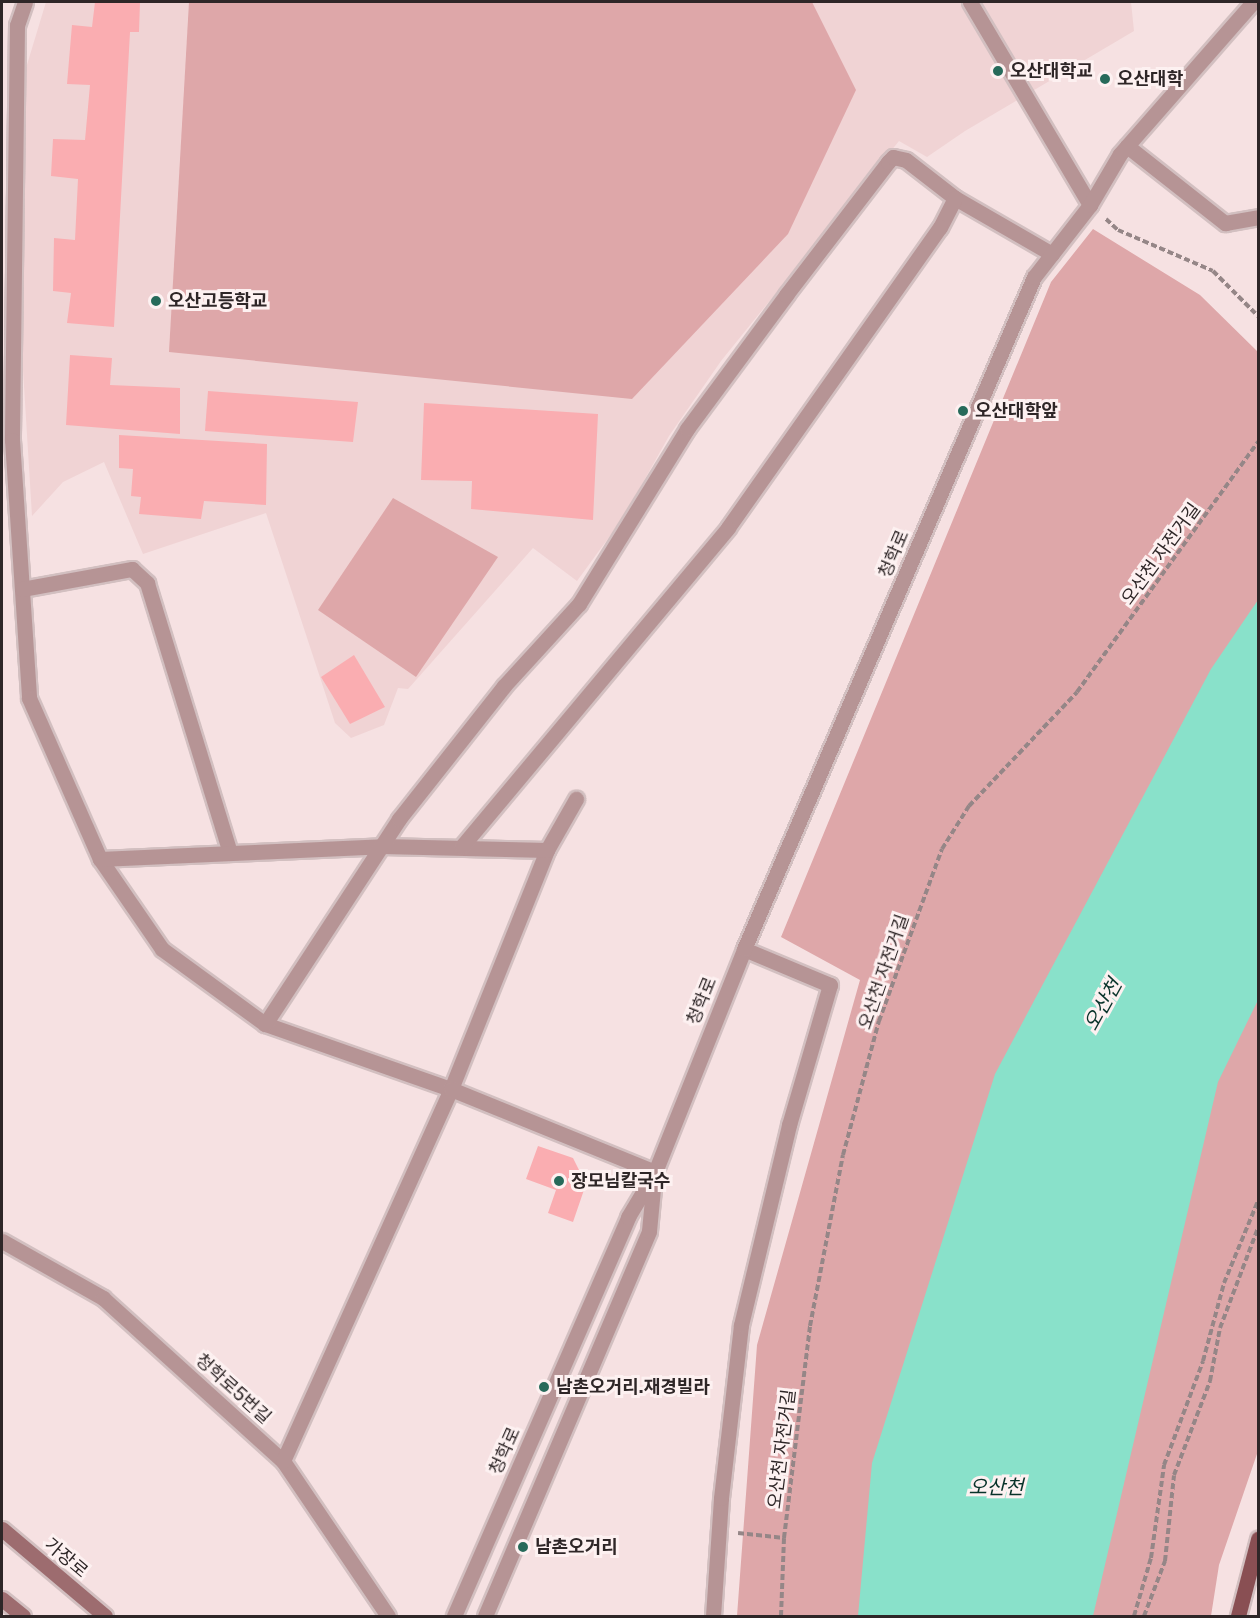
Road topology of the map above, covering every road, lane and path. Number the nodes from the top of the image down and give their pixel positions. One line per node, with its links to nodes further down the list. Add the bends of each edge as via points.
1 (25, 2): 11 (street, via 16,25 12,440)
2 (970, 2): 6 (street)
3 (1253, 2): 4 (street, 청학로)
4 (1127, 146): 6 (street, 청학로); 7 (street, via 1225,223)
5 (955, 198): 8 (street); 13 (street, via 906,160 893,157 888,162 687,429 579,604 504,686); 14 (street, via 923,252 729,528)
6 (1090, 205): 8 (street, 청학로); 9 (path, via 1118,230 1213,271)
7 (1258, 218)
8 (1052, 254): 18 (street, 청학로, via 1034,277)
9 (1258, 316)
10 (1258, 442): 28 (path, 오산천 자전거길, via 1077,692 969,806 942,849 879,1021 843,1155 810,1326)
11 (22, 589): 16 (street, via 132,569 147,584); 17 (street, via 29,698)
12 (576, 800): 15 (street)
13 (382, 846): 14 (street); 16 (street); 19 (street)
14 (462, 846): 15 (street)
15 (547, 850): 20 (street)
16 (230, 853): 17 (street)
17 (100, 859): 19 (street, via 162,950)
18 (744, 949): 21 (street, 청학로); 27 (street, via 830,985 789,1125 741,1325)
19 (265, 1024): 20 (street)
20 (452, 1089): 21 (street); 25 (street)
21 (655, 1172): 34 (street, 청학로, via 628,1216); 35 (street, 청학로, via 649,1231)
22 (1258, 1201): 38 (path, via 1224,1283 1203,1361 1164,1465 1151,1558)
23 (1258, 1228): 39 (path, via 1220,1329 1210,1381 1174,1475 1165,1561)
24 (2, 1241): 25 (street, 청학로5번길, via 103,1298)
25 (283, 1461): 33 (street, 청학로5번길)
26 (2, 1529): 32 (main road, 가장로)
27 (719, 1532): 28 (path); 36 (street)
28 (784, 1538): 37 (path, 오산천 자전거길)
29 (1258, 1539): 40 (main road)
30 (2, 1599): 31 (main road)
31 (23, 1617)
32 (105, 1617)
33 (388, 1617)
34 (454, 1617)
35 (485, 1617)
36 (713, 1617)
37 (781, 1617)
38 (1134, 1617)
39 (1144, 1617)
40 (1238, 1617)

